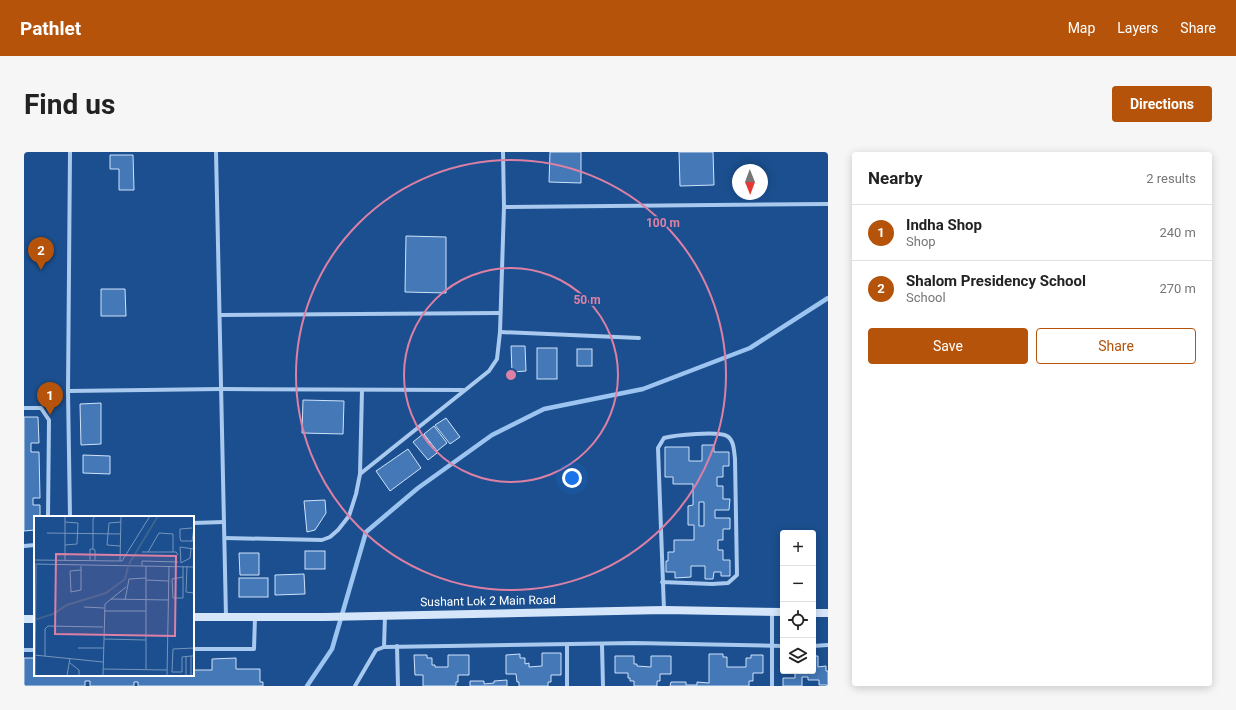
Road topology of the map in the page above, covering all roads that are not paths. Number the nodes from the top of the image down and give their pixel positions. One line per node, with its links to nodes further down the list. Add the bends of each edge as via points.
1 (70, 152): 13 (street)
2 (216, 152): 7 (street)
3 (503, 152): 5 (street)
4 (828, 204): 5 (street)
5 (504, 207): 6 (street)
6 (500, 313): 7 (street); 8 (street)
7 (220, 314): 10 (street)
8 (500, 332): 9 (street); 12 (street, via 497,359 489,371)
9 (639, 338)
10 (221, 389): 11 (street); 13 (street); 18 (street)
11 (362, 390): 12 (street); 15 (street)
12 (463, 390): 15 (street)
13 (68, 391): 17 (street)
14 (24, 408): 16 (street, via 40,408 49,420)
15 (360, 474): 20 (street, via 349,516 330,537 322,540)
16 (48, 516)
17 (70, 516)
18 (224, 522): 19 (street); 20 (street)
19 (194, 523)
20 (225, 538): 31 (street)
21 (34, 545): 22 (street)
22 (24, 546)
23 (662, 582): 23 (street, via 658,448 664,438 674,436 728,436 733,444 735,459 737,575 728,583); 24 (street)
24 (664, 610): 25 (street, Sushant Lok 2 Main Road); 29 (street, Sushant Lok 2 Main Road)
25 (772, 612): 26 (street, Sushant Lok 2 Main Road); 40 (street)
26 (780, 612)
27 (816, 613): 28 (street)
28 (828, 613)
29 (385, 615): 32 (street, Sushant Lok 2 Main Road); 39 (street)
30 (194, 617): 31 (street, Sushant Lok 2 Main Road)
31 (226, 617): 32 (street, Sushant Lok 2 Main Road)
32 (255, 617): 41 (street, via 254,649)
33 (567, 645): 34 (street); 35 (street); 44 (street)
34 (602, 645): 40 (street, via 634,643); 45 (street)
35 (397, 646): 39 (street); 43 (street)
36 (780, 646): 40 (street)
37 (816, 646): 38 (street)
38 (828, 646)
39 (384, 647): 42 (street, via 376,650)
40 (772, 647): 46 (street)
41 (194, 649)
42 (355, 686)
43 (398, 686)
44 (567, 686)
45 (603, 686)
46 (772, 686)

